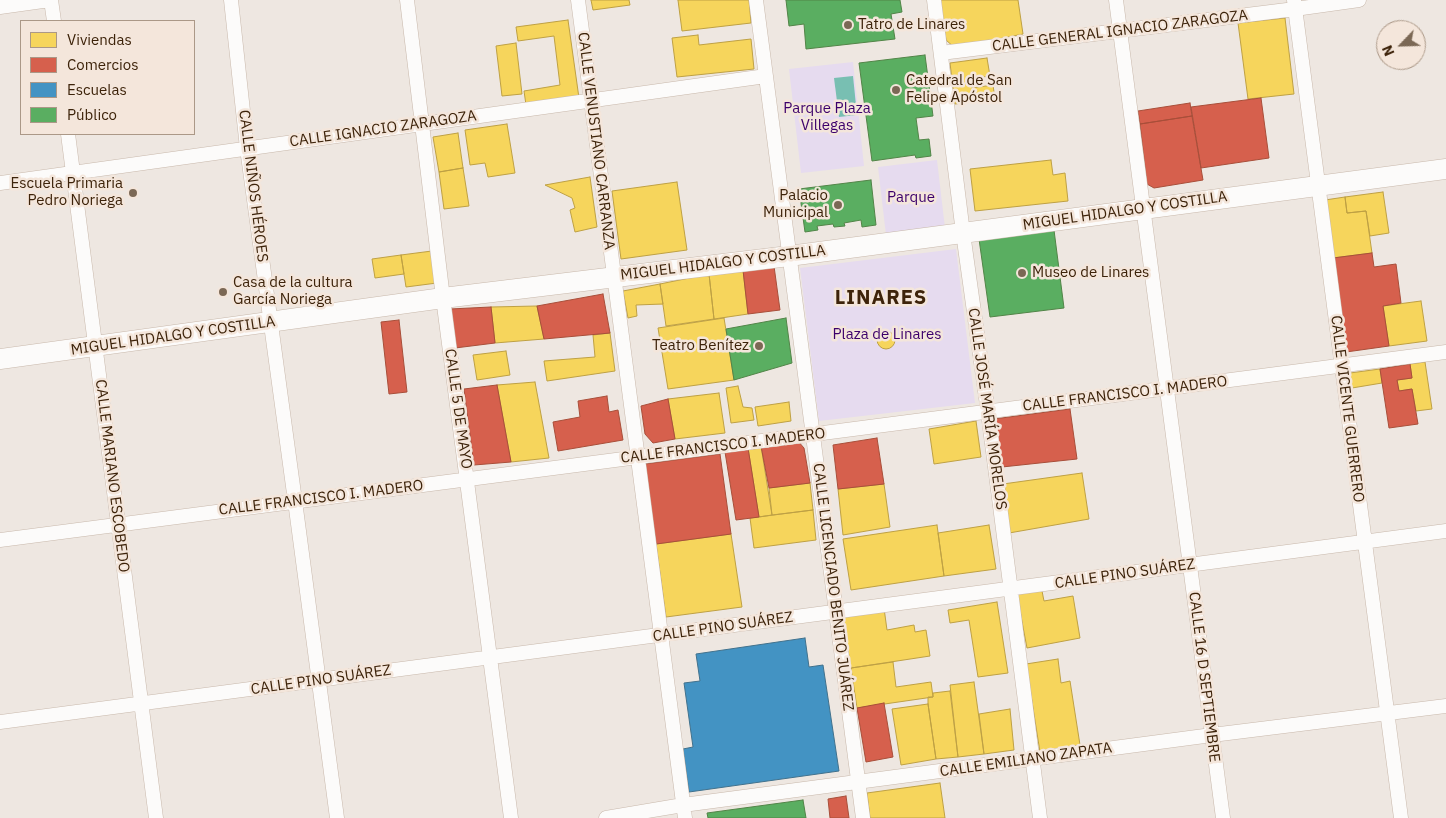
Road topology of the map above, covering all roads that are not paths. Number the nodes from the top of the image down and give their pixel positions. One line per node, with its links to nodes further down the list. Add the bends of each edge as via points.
1 (51, 0): 10 (street); 11 (street)
2 (231, 0): 18 (street, CALLE NIÑOS HÉROES)
3 (407, 0): 16 (street, CALLE 5 DE MAYO)
4 (578, 0): 15 (street, CALLE VENUSTIANO CARRANZA)
5 (756, 0): 14 (street, CALLE LICENCIADO BENITO JUÁREZ)
6 (934, 0): 13 (street, CALLE JOSÉ MARÍA MORELOS)
7 (1116, 0): 12 (street, CALLE 16 D SEPTIEMBRE)
8 (1359, 0): 9 (street, CALLE GENERAL IGNACIO ZARAGOZA)
9 (1294, 5): 12 (street, CALLE GENERAL IGNACIO ZARAGOZA); 22 (street, CALLE VICENTE GUERRERO)
10 (0, 7)
11 (54, 20)
12 (1119, 31): 13 (street, CALLE GENERAL IGNACIO ZARAGOZA); 23 (street, CALLE 16 D SEPTIEMBRE)
13 (941, 53): 24 (street, CALLE JOSÉ MARÍA MORELOS)
14 (766, 76): 15 (street, CALLE IGNACIO ZARAGOZA); 25 (street, CALLE LICENCIADO BENITO JUÁREZ)
15 (591, 100): 16 (street, CALLE IGNACIO ZARAGOZA); 26 (street, CALLE VENUSTIANO CARRANZA)
16 (422, 124): 18 (street, CALLE IGNACIO ZARAGOZA); 27 (street, CALLE 5 DE MAYO)
17 (68, 135): 20 (street, CALLE MARIANO ESCOBEDO)
18 (247, 148): 20 (street, CALLE IGNACIO ZARAGOZA); 28 (street, CALLE NIÑOS HÉROES)
19 (1446, 169): 22 (main road, MIGUEL HIDALGO Y COSTILLA)
20 (73, 172): 21 (street, CALLE IGNACIO ZARAGOZA); 29 (street, CALLE MARIANO ESCOBEDO)
21 (0, 183)
22 (1317, 185): 23 (main road, MIGUEL HIDALGO Y COSTILLA); 32 (street, CALLE VICENTE GUERRERO)
23 (1143, 208): 24 (main road, MIGUEL HIDALGO Y COSTILLA); 33 (street, CALLE 16 D SEPTIEMBRE)
24 (963, 233): 25 (main road, MIGUEL HIDALGO Y COSTILLA); 34 (street, CALLE JOSÉ MARÍA MORELOS)
25 (789, 256): 26 (main road, MIGUEL HIDALGO Y COSTILLA); 35 (street, CALLE LICENCIADO BENITO JUÁREZ)
26 (613, 277): 27 (main road, MIGUEL HIDALGO Y COSTILLA); 36 (street, CALLE VENUSTIANO CARRANZA)
27 (443, 298): 28 (main road, MIGUEL HIDALGO Y COSTILLA); 37 (street, CALLE 5 DE MAYO)
28 (271, 322): 29 (main road, MIGUEL HIDALGO Y COSTILLA); 38 (street, CALLE NIÑOS HÉROES)
29 (94, 346): 31 (main road, MIGUEL HIDALGO Y COSTILLA); 39 (street, CALLE MARIANO ESCOBEDO)
30 (1446, 352): 32 (street, CALLE FRANCISCO I. MADERO)
31 (0, 359)
32 (1341, 366): 33 (street, CALLE FRANCISCO I. MADERO); 42 (street, CALLE VICENTE GUERRERO)
33 (1167, 388): 34 (street, CALLE FRANCISCO I. MADERO); 43 (street, CALLE 16 D SEPTIEMBRE)
34 (988, 412): 35 (street, CALLE FRANCISCO I. MADERO); 44 (street, CALLE JOSÉ MARÍA MORELOS)
35 (812, 434): 36 (street, CALLE FRANCISCO I. MADERO); 45 (street, CALLE LICENCIADO BENITO JUÁREZ)
36 (638, 457): 37 (street, CALLE FRANCISCO I. MADERO); 46 (street, CALLE VENUSTIANO CARRANZA)
37 (468, 479): 38 (street, CALLE FRANCISCO I. MADERO); 47 (street, CALLE 5 DE MAYO)
38 (296, 501): 39 (street, CALLE FRANCISCO I. MADERO); 48 (street, CALLE NIÑOS HÉROES)
39 (118, 524): 41 (street, CALLE FRANCISCO I. MADERO); 49 (street, CALLE MARIANO ESCOBEDO)
40 (1446, 531): 42 (street, CALLE PINO SUÁREZ)
41 (0, 540)
42 (1364, 542): 43 (street, CALLE PINO SUÁREZ); 51 (street, CALLE VICENTE GUERRERO)
43 (1190, 565): 44 (street, CALLE PINO SUÁREZ); 53 (street, CALLE 16 D SEPTIEMBRE)
44 (1011, 589): 45 (street, CALLE PINO SUÁREZ); 54 (street, CALLE JOSÉ MARÍA MORELOS)
45 (836, 612): 46 (street, CALLE PINO SUÁREZ); 55 (street, CALLE LICENCIADO BENITO JUÁREZ)
46 (661, 635): 47 (street, CALLE PINO SUÁREZ); 56 (street, CALLE VENUSTIANO CARRANZA)
47 (490, 658): 48 (street, CALLE PINO SUÁREZ); 59 (street, CALLE 5 DE MAYO)
48 (319, 680): 49 (street, CALLE PINO SUÁREZ); 58 (street, CALLE NIÑOS HÉROES)
49 (141, 704): 52 (street, CALLE PINO SUÁREZ); 57 (street, CALLE MARIANO ESCOBEDO)
50 (1446, 706): 51 (street, CALLE EMILIANO ZAPATA)
51 (1387, 714): 53 (street, CALLE EMILIANO ZAPATA); 64 (street, CALLE VICENTE GUERRERO)
52 (0, 722)
53 (1212, 735): 54 (street, CALLE EMILIANO ZAPATA); 63 (street, CALLE 16 D SEPTIEMBRE)
54 (1032, 759): 55 (street, CALLE EMILIANO ZAPATA); 62 (street, CALLE JOSÉ MARÍA MORELOS)
55 (858, 782): 56 (street, CALLE EMILIANO ZAPATA); 61 (street, CALLE LICENCIADO BENITO JUÁREZ)
56 (684, 811): 60 (street, CALLE EMILIANO ZAPATA)
57 (156, 818)
58 (337, 818)
59 (511, 818)
60 (606, 818)
61 (862, 818)
62 (1040, 818)
63 (1223, 818)
64 (1401, 818)

